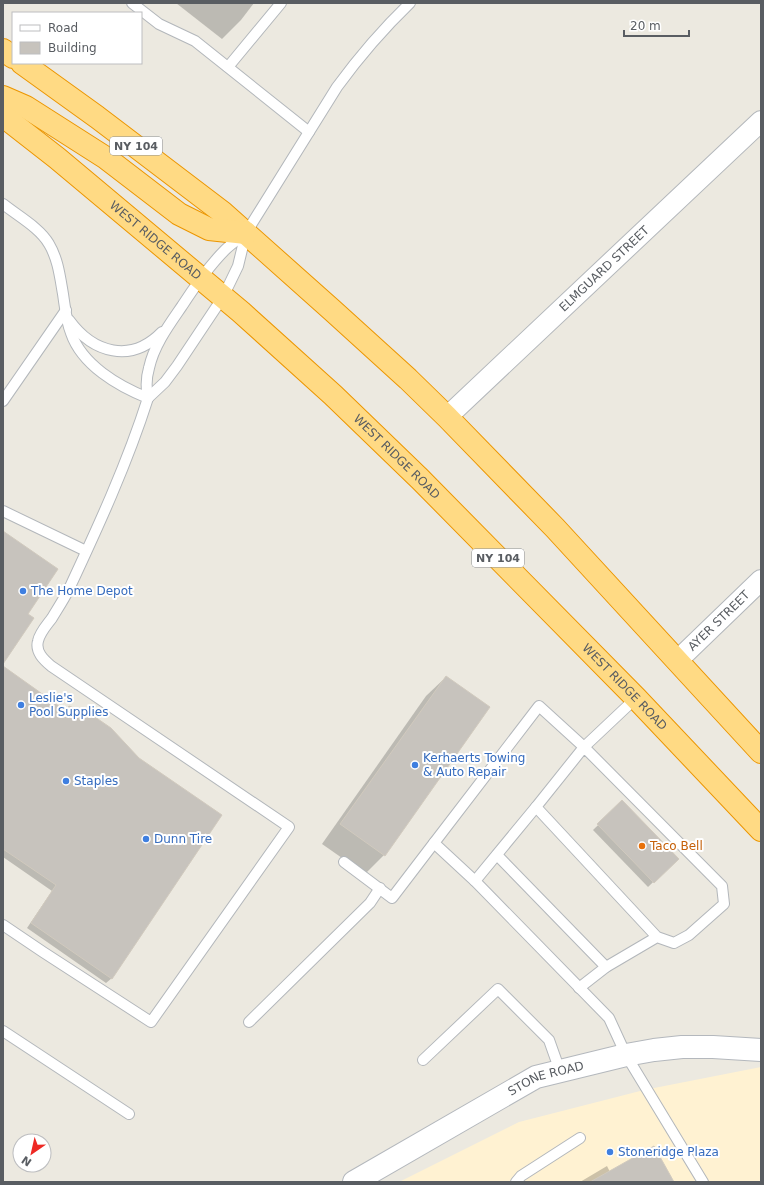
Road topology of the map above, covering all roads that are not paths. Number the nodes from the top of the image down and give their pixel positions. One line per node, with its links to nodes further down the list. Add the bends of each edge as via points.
1 (132, 3): 7 (lane, via 158,24 194,41)
2 (281, 3): 7 (lane)
3 (410, 3): 11 (lane, via 352,65)
4 (3, 50): 5 (highway)
5 (12, 56)
6 (23, 64): 13 (highway, NY 104, via 162,165)
7 (228, 67): 11 (lane)
8 (3, 96): 13 (highway, via 26,107 106,158 179,214 209,229)
9 (3, 116): 14 (highway, WEST RIDGE ROAD / NY 104)
10 (761, 122): 20 (street, ELMGUARD STREET)
11 (309, 132): 13 (lane)
12 (3, 204): 16 (lane, via 40,232 48,242 58,265)
13 (246, 233): 14 (lane); 15 (lane, via 238,266); 20 (highway, NY 104)
14 (200, 278): 15 (highway, WEST RIDGE ROAD / NY 104); 17 (lane)
15 (223, 297): 18 (lane, via 177,366); 25 (highway, WEST RIDGE ROAD / NY 104, via 273,340 393,453)
16 (66, 314): 17 (lane, via 74,327 90,342 111,351 142,347); 18 (lane, via 73,338 83,356 112,379); 19 (lane)
17 (170, 324): 18 (lane, via 148,369)
18 (148, 398): 22 (lane, via 131,448)
19 (3, 401)
20 (447, 417): 24 (highway, NY 104, via 555,528)
21 (3, 511): 22 (lane)
22 (86, 551): 35 (lane, via 66,595 38,642 38,650 43,659 289,827 151,1022)
23 (761, 580): 24 (street, AYER STREET)
24 (677, 661): 27 (highway, NY 104)
25 (636, 698): 26 (lane); 29 (highway, WEST RIDGE ROAD / NY 104)
26 (584, 747): 28 (lane); 30 (lane, via 539,706); 36 (lane, via 722,886 724,904 689,935 674,943)
27 (761, 752)
28 (536, 807): 31 (lane); 36 (lane)
29 (761, 830)
30 (434, 843): 33 (lane); 34 (lane, via 392,898)
31 (497, 855): 33 (lane); 37 (lane)
32 (344, 862): 34 (lane)
33 (475, 881): 38 (lane)
34 (380, 888): 39 (lane, via 370,903)
35 (3, 925)
36 (657, 937): 37 (lane)
37 (606, 967): 38 (lane)
38 (578, 988): 42 (lane, via 609,1018)
39 (249, 1022)
40 (3, 1031): 45 (lane)
41 (761, 1050): 42 (street, STONE ROAD, via 682,1047)
42 (626, 1055): 44 (street, STONE ROAD); 49 (lane)
43 (423, 1060): 44 (lane, via 498,988 549,1040)
44 (560, 1071): 47 (street, STONE ROAD, via 536,1077)
45 (129, 1114)
46 (580, 1138): 48 (lane, via 521,1176)
47 (354, 1182)
48 (516, 1182)
49 (703, 1182)

